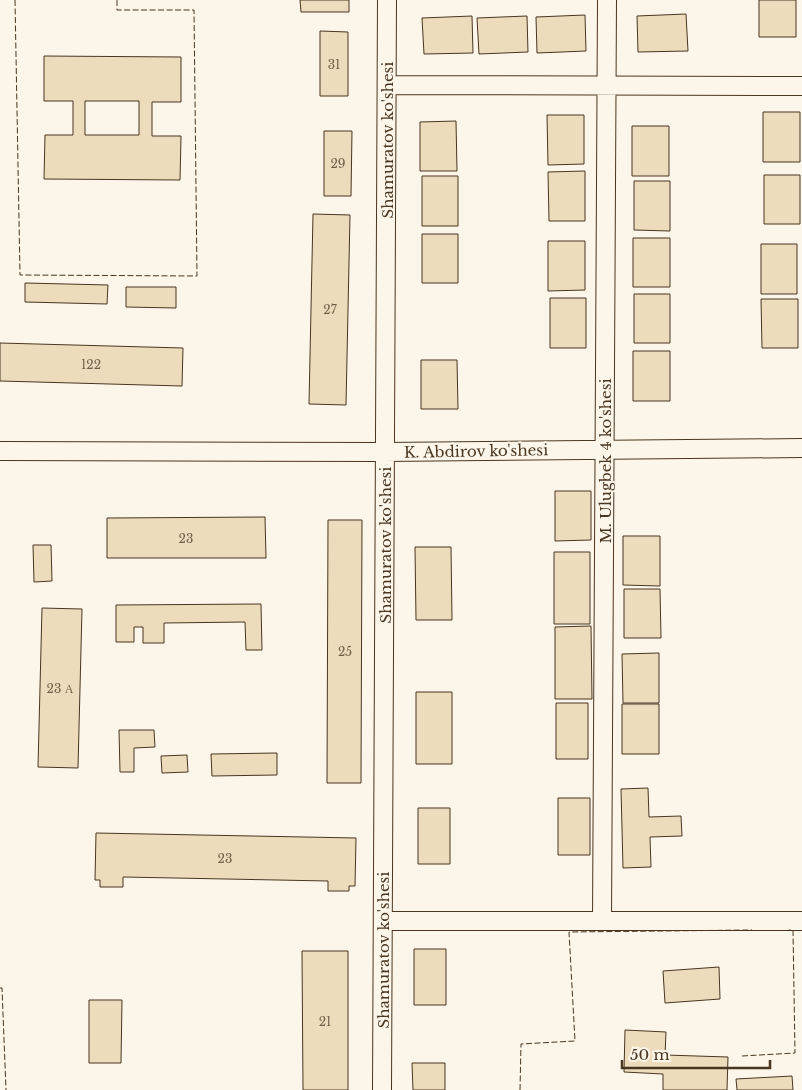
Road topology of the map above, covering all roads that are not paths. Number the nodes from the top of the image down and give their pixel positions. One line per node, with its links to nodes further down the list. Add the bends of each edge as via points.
1 (387, 0): 3 (street, Shamuratov ko'shesi)
2 (607, 0): 4 (street, M. Ulugbek 4 ko'shesi)
3 (387, 85): 4 (street); 9 (street, Shamuratov ko'shesi)
4 (607, 85): 5 (street); 7 (street, M. Ulugbek 4 ko'shesi)
5 (802, 86)
6 (802, 448): 7 (street, K. Abdirov ko'shesi)
7 (605, 450): 9 (street, K. Abdirov ko'shesi); 11 (street, M. Ulugbek 4 ko'shesi)
8 (0, 451): 9 (street, K. Abdirov ko'shesi)
9 (385, 452): 10 (street, Shamuratov ko'shesi)
10 (383, 921): 11 (street); 13 (street, Shamuratov ko'shesi)
11 (602, 921): 12 (street)
12 (802, 921)
13 (382, 1090)

